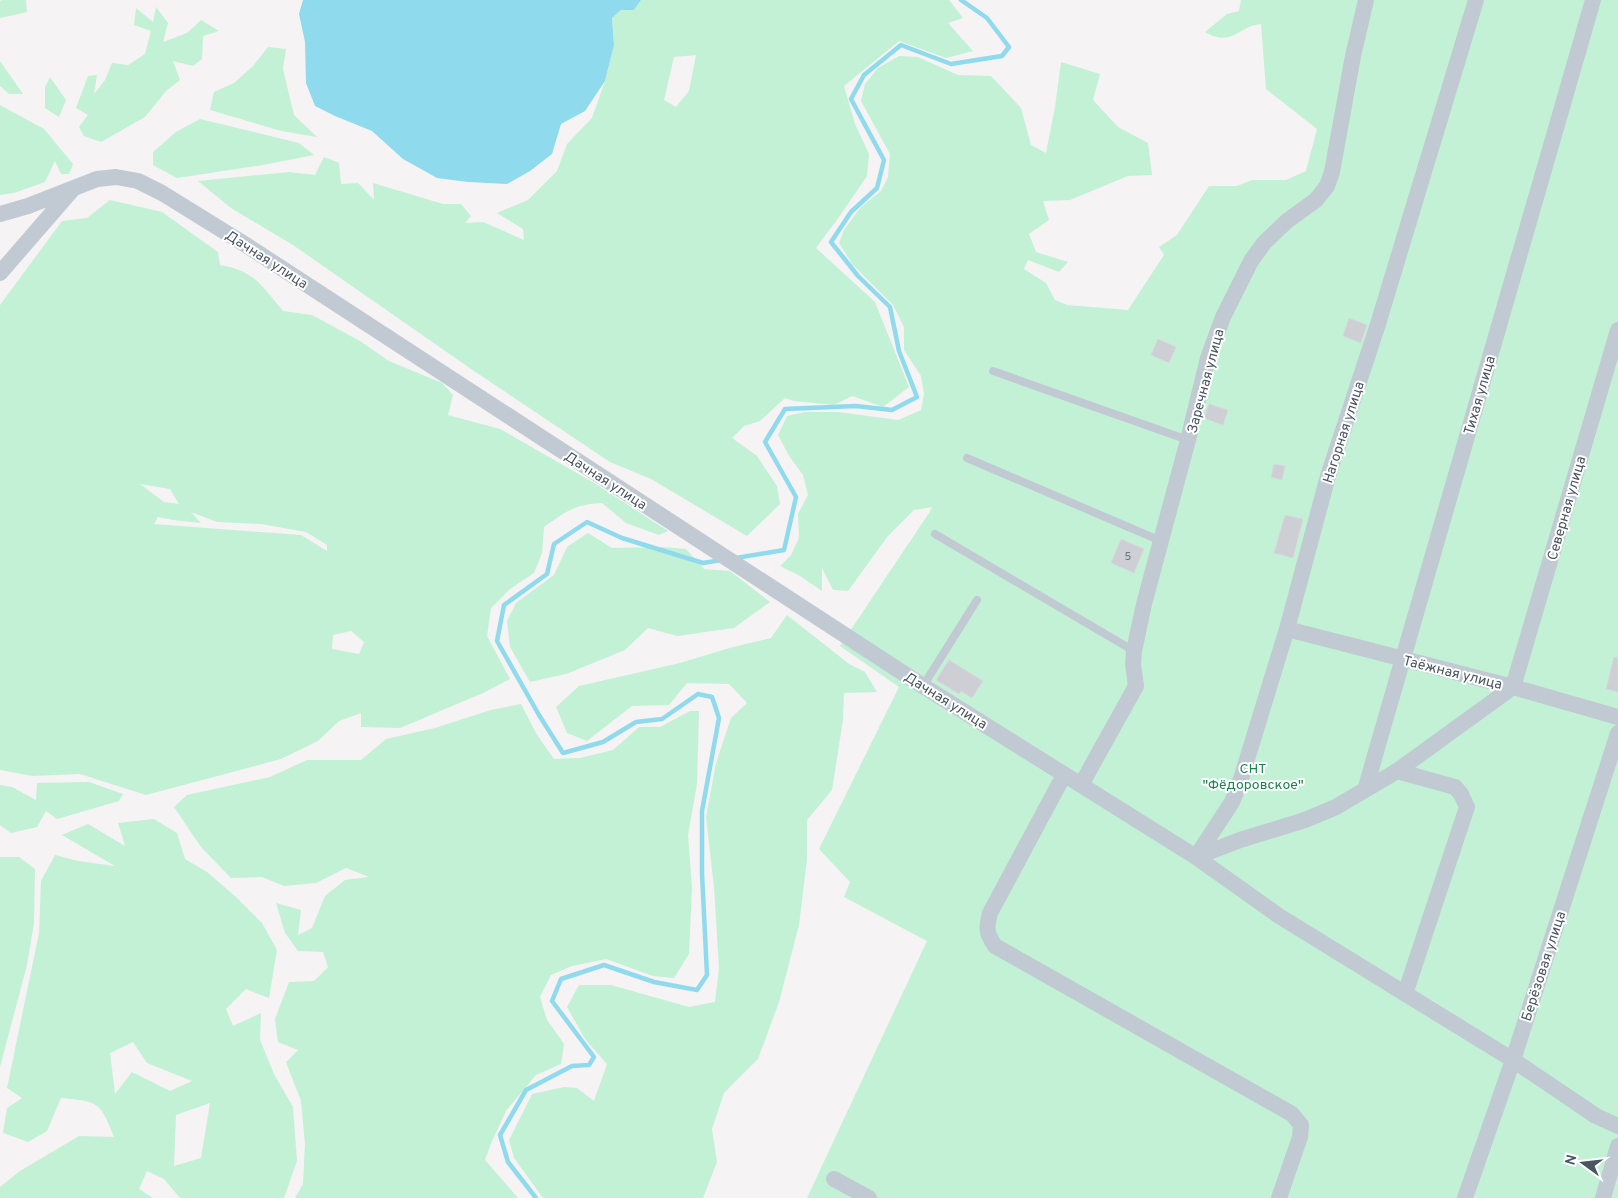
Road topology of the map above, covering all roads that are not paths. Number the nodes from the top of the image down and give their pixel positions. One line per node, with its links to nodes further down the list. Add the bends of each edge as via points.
1 (1366, 0): 9 (street, Заречная улица, via 1327,186 1316,200 1264,243 1242,278 1208,358)
2 (1476, 0): 14 (street, Нагорная улица, via 1378,324 1328,476)
3 (1593, 0): 16 (street, Тихая улица)
4 (74, 187): 5 (street, Дачная улица); 6 (street); 17 (street, Дачная улица, via 97,179 116,178 138,181 162,193)
5 (0, 214)
6 (0, 273)
7 (1618, 330): 18 (street, Северная улица)
8 (993, 371): 9 (lane)
9 (1188, 440): 12 (street, Заречная улица)
10 (967, 458): 12 (lane)
11 (935, 534): 15 (lane)
12 (1161, 542): 15 (street, Заречная улица)
13 (976, 600): 17 (lane)
14 (1287, 629): 16 (street, Таёжная улица); 25 (street, Нагорная улица, via 1232,802)
15 (1134, 652): 23 (street, Заречная улица, via 1136,686)
16 (1403, 660): 18 (street, Таёжная улица); 24 (street, Тихая улица)
17 (923, 686): 22 (street, Дачная улица)
18 (1513, 686): 19 (street, Таёжная улица); 21 (street)
19 (1618, 717)
20 (1618, 733): 27 (street, Берёзовая улица)
21 (1397, 770): 24 (street); 26 (street, via 1455,787 1467,807)
22 (1064, 775): 23 (street, Дачная улица); 32 (street, via 990,913 986,926 990,938 996,946 1292,1114 1300,1125 1300,1137)
23 (1080, 785): 25 (street, Дачная улица)
24 (1365, 790): 25 (street, via 1305,820)
25 (1196, 856): 26 (street, Дачная улица, via 1279,916)
26 (1405, 994): 27 (street, Дачная улица)
27 (1512, 1060): 28 (street, Дачная улица, via 1596,1116); 33 (street, Берёзовая улица)
28 (1618, 1126)
29 (1618, 1146): 34 (street)
30 (834, 1179): 31 (street)
31 (869, 1198)
32 (1279, 1198)
33 (1465, 1198)
34 (1602, 1198)

